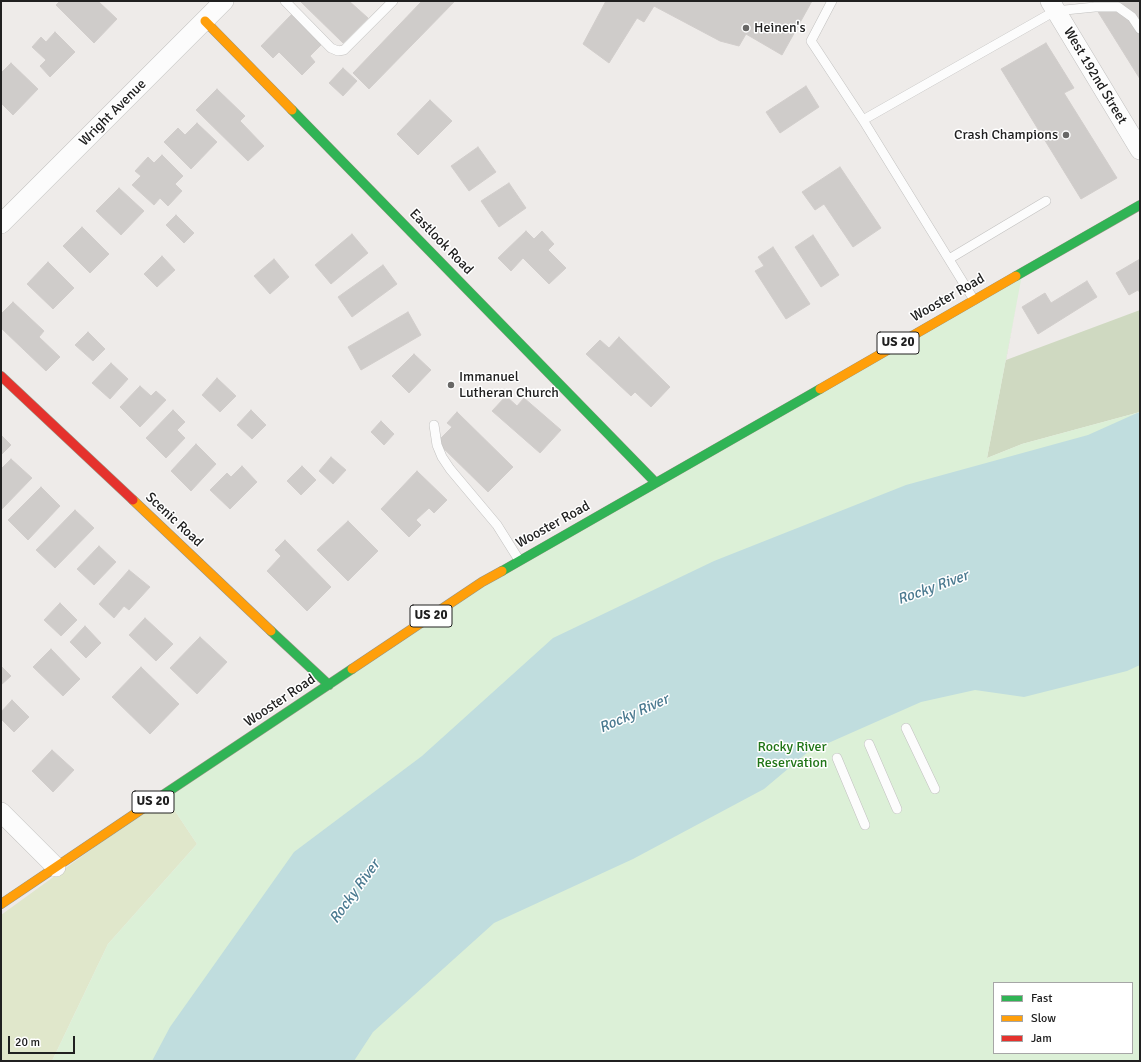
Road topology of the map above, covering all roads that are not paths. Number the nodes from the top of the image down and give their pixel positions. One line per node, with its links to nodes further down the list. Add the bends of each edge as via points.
1 (224, 1): 6 (street, Wright Avenue)
2 (285, 1): 3 (lane, via 338,51 344,50)
3 (393, 1)
4 (832, 1): 8 (lane, via 811,41)
5 (1052, 6): 7 (lane, via 1118,8 1132,17); 8 (lane); 9 (street, West 192nd Street)
6 (206, 21): 12 (street, Wright Avenue); 17 (main road, Eastlook Road)
7 (1140, 29)
8 (863, 120): 13 (lane)
9 (1140, 150)
10 (1046, 202): 13 (lane)
11 (1140, 205): 14 (main road, Wooster Road / US 20)
12 (1, 224)
13 (949, 260): 14 (lane)
14 (974, 300): 17 (main road, Wooster Road / US 20)
15 (1, 376): 19 (main road, Scenic Road)
16 (434, 425): 18 (lane, via 442,457 497,525)
17 (656, 483): 18 (main road, Wooster Road / US 20)
18 (519, 560): 19 (main road, Wooster Road / US 20)
19 (328, 685): 27 (main road, Wooster Road / US 20)
20 (906, 728): 23 (lane)
21 (869, 744): 24 (lane)
22 (837, 758): 26 (lane)
23 (935, 790)
24 (897, 808)
25 (1, 812): 27 (street)
26 (865, 825)
27 (56, 867): 28 (main road, Wooster Road / US 20)
28 (1, 904)

